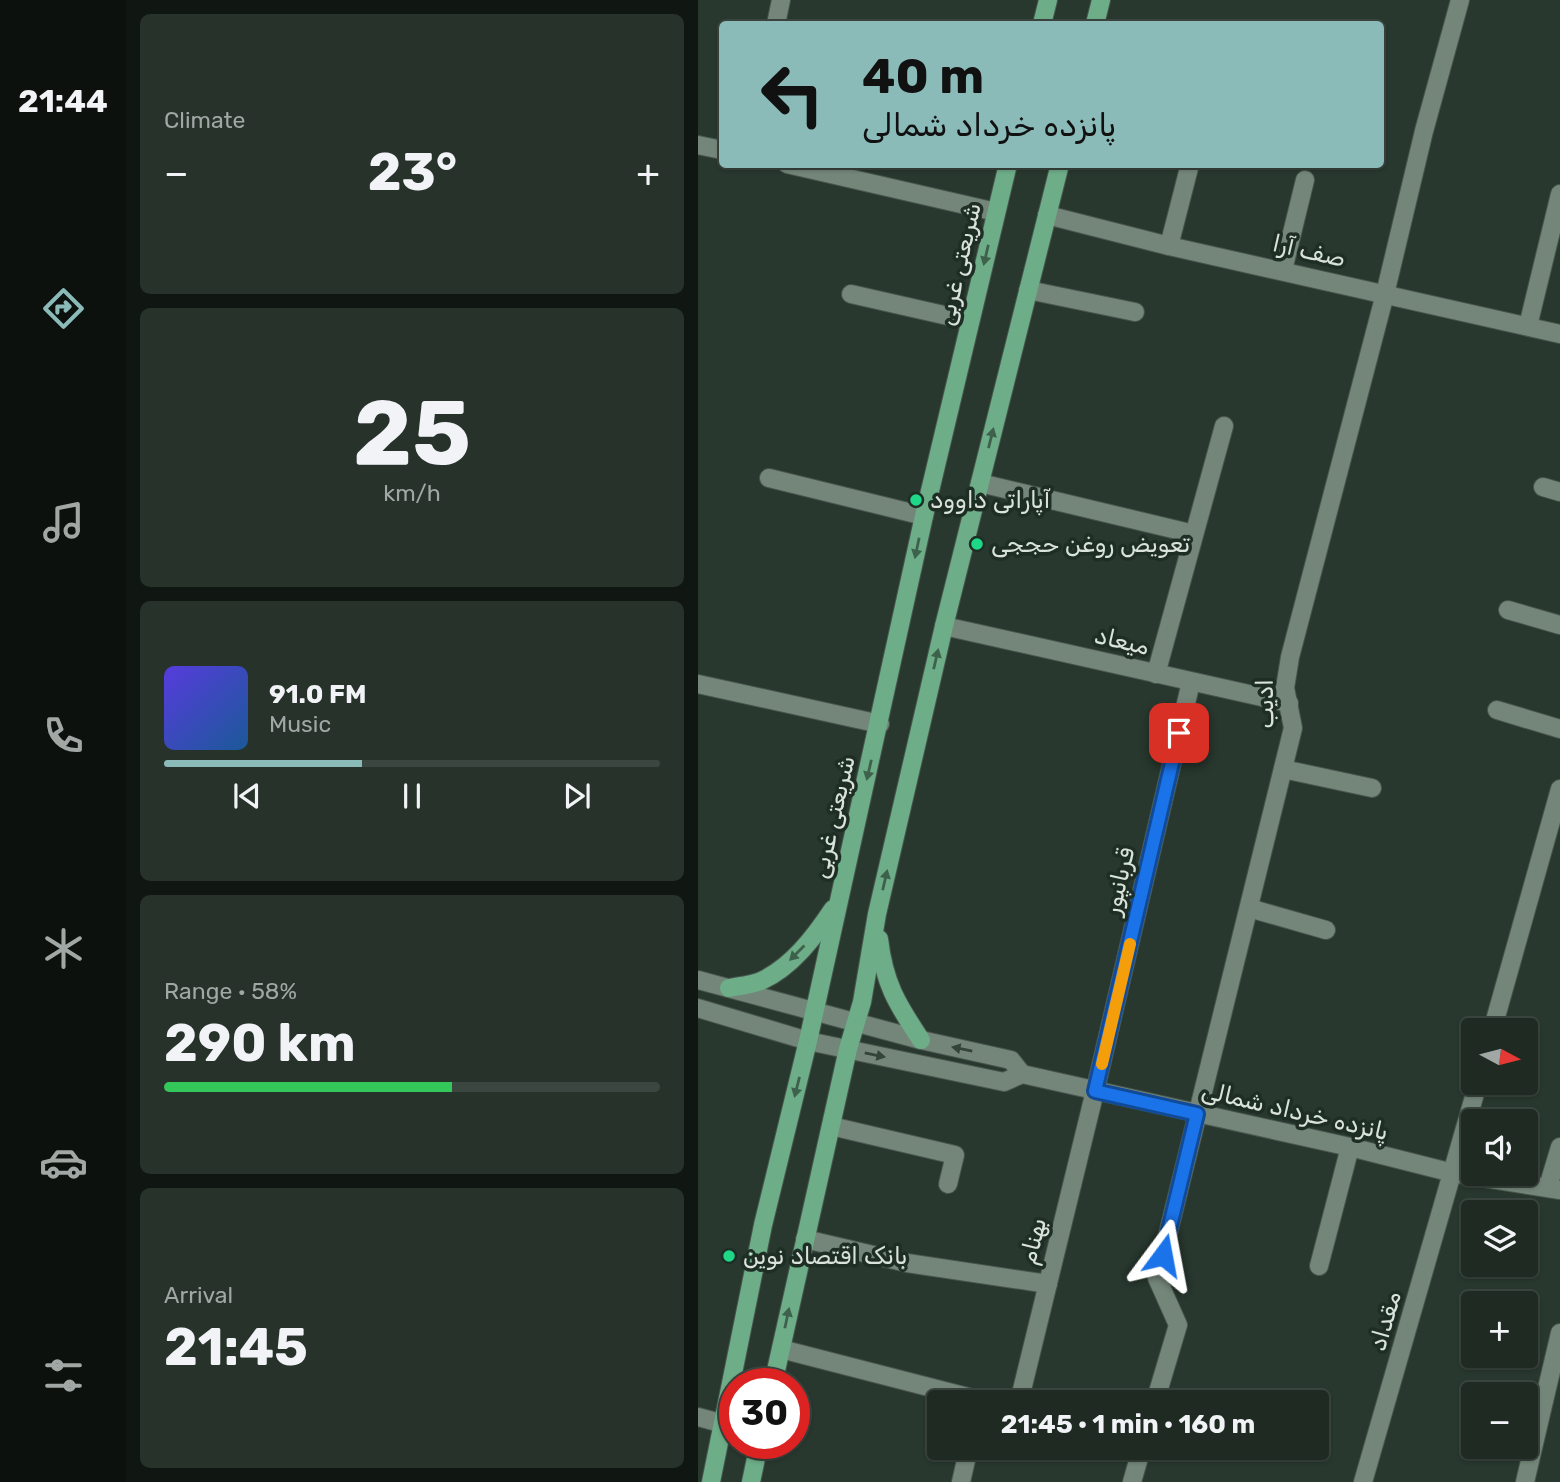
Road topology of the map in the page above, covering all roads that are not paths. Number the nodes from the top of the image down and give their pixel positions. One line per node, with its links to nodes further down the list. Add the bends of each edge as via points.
1 (781, 0): 5 (street)
2 (1048, 0): 6 (main road)
3 (1101, 0): 7 (main road)
4 (1460, 0): 22 (street, ادیب)
5 (777, 21)
6 (1043, 21)
7 (1096, 21)
8 (698, 145): 9 (street)
9 (719, 149)
10 (804, 168): 16 (street)
11 (1007, 168): 16 (main road, شریعتی غربی)
12 (1059, 168): 17 (main road)
13 (1189, 168): 18 (street)
14 (1305, 180): 19 (street)
15 (1560, 194): 25 (street)
16 (996, 212): 24 (main road, شریعتی غربی, one-way to 24)
17 (1047, 215): 18 (street, صف آرا); 20 (main road)
18 (1169, 246): 19 (street, صف آرا)
19 (1283, 270): 22 (street, صف آرا)
20 (1028, 290): 23 (street); 29 (main road, one-way to 20)
21 (851, 294): 24 (street)
22 (1385, 294): 25 (street, صف آرا); 38 (street, ادیب, via 1290,657 1285,688)
23 (1135, 312)
24 (970, 321): 30 (main road, شریعتی غربی)
25 (1528, 326): 26 (street, صف آرا)
26 (1560, 334)
27 (1224, 426): 31 (street)
28 (769, 478): 30 (street)
29 (980, 483): 31 (street); 34 (main road)
30 (924, 516): 40 (main road, شریعتی غربی, one-way to 40)
31 (1194, 534): 35 (street)
32 (1508, 610): 33 (street)
33 (1560, 625)
34 (944, 626): 35 (street, میعاد); 47 (main road, one-way to 34)
35 (1156, 674): 36 (street, میعاد)
36 (1191, 682): 38 (street, میعاد); 59 (street, قربانپور)
37 (698, 684): 40 (street)
38 (1289, 704): 42 (street, ادیب, via 1293,728)
39 (1497, 710): 41 (street)
40 (880, 724): 45 (main road, شریعتی غربی, one-way to 45)
41 (1560, 729)
42 (1283, 769): 43 (street); 46 (street, ادیب)
43 (1372, 788)
44 (1560, 789): 53 (street)
45 (839, 900): 50 (main road, one-way to 50, via 819,930 780,970 759,982); 52 (main road, شریعتی غربی)
46 (1249, 908): 48 (street); 61 (street, ادیب)
47 (877, 914): 54 (main road); 55 (main road, via 882,965 895,1002)
48 (1326, 930)
49 (698, 980): 50 (street, پانزده خرداد شمالی)
50 (729, 989): 52 (street, پانزده خرداد شمالی)
51 (698, 1008): 56 (street, پانزده خرداد شمالی)
52 (814, 1012): 54 (street, پانزده خرداد شمالی); 56 (main road, شریعتی غربی)
53 (1496, 1018)
54 (855, 1022): 55 (street, پانزده خرداد شمالی); 57 (main road)
55 (921, 1040): 58 (street, پانزده خرداد شمالی, one-way to 55, via 1011,1060)
56 (808, 1041): 57 (street, پانزده خرداد شمالی); 73 (main road, شریعتی غربی, one-way to 73, via 763,1225)
57 (848, 1049): 58 (street, پانزده خرداد شمالی, one-way to 58, via 1004,1082); 62 (main road)
58 (1022, 1074): 59 (street, پانزده خرداد شمالی)
59 (1095, 1091): 61 (street, پانزده خرداد شمالی); 70 (street, بهنام)
60 (1474, 1096): 65 (street, مقداد)
61 (1197, 1114): 63 (street, پانزده خرداد شمالی); 77 (street, ادیب, via 1157,1278 1178,1325)
62 (831, 1125): 66 (street, via 955,1155); 68 (main road)
63 (1350, 1147): 65 (street, پانزده خرداد شمالی); 69 (street)
64 (1560, 1147): 67 (street)
65 (1453, 1173): 67 (street, پانزده خرداد شمالی); 88 (street, مقداد)
66 (948, 1184)
67 (1554, 1189)
68 (805, 1239): 70 (street, via 907,1263); 72 (main road, one-way to 68)
69 (1319, 1266)
70 (1048, 1284): 76 (street, بهنام)
71 (1560, 1332): 89 (street)
72 (781, 1349): 74 (main road); 75 (street)
73 (735, 1368)
74 (777, 1368)
75 (939, 1390)
76 (1022, 1390)
77 (1159, 1390)
78 (698, 1417): 79 (street)
79 (719, 1423)
80 (719, 1446): 84 (main road, شریعتی غربی)
81 (756, 1459): 85 (main road)
82 (966, 1460): 86 (street)
83 (1138, 1460): 87 (street)
84 (711, 1482)
85 (751, 1482)
86 (961, 1482)
87 (1132, 1482)
88 (1363, 1482)
89 (1525, 1482)

